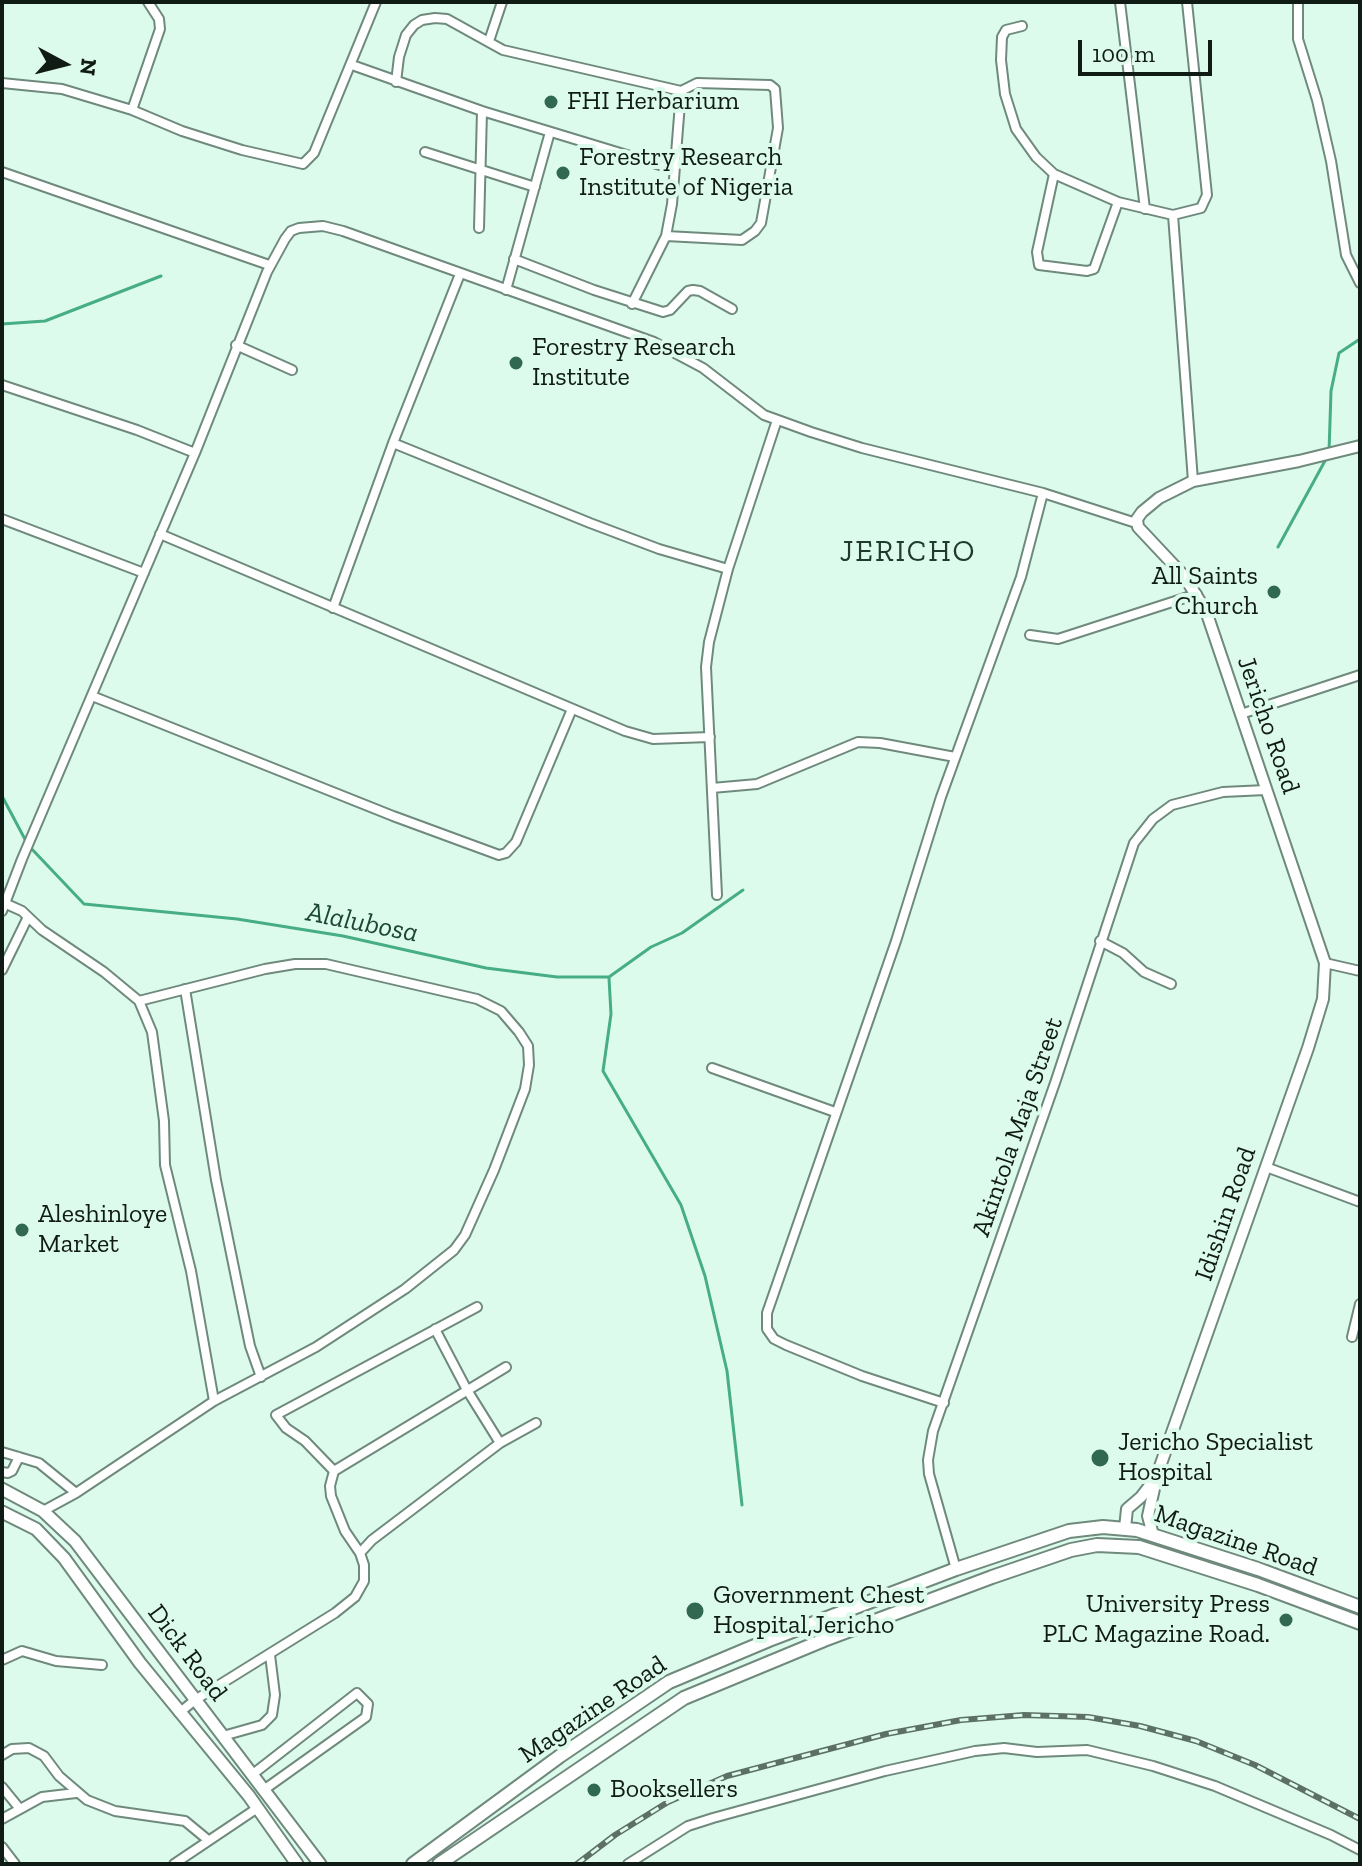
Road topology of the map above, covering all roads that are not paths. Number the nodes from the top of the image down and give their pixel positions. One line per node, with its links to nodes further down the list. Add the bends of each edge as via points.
1 (148, 2): 13 (street, via 160,29)
2 (376, 2): 9 (street)
3 (502, 2): 8 (street)
4 (1120, 2): 23 (street)
5 (1187, 2): 24 (street, via 1207,200 1201,208)
6 (1298, 2): 30 (street, via 1301,53 1331,161 1346,255)
7 (1022, 26): 20 (street, via 1006,30 1002,37 1005,94 1016,129)
8 (489, 41): 10 (street, via 447,19 422,20 406,35); 12 (street, via 503,50)
9 (352, 65): 10 (street); 13 (street, via 314,153 303,164 242,150)
10 (396, 82): 14 (street)
11 (2, 83): 13 (street, via 62,89)
12 (681, 91): 18 (street); 26 (street, via 697,83 770,85 777,99 778,128 761,223 755,231 742,240)
13 (132, 110)
14 (482, 111): 15 (street); 17 (street)
15 (550, 132): 18 (street); 21 (street)
16 (425, 152): 17 (street)
17 (481, 168): 21 (street); 25 (street)
18 (673, 169): 26 (street)
19 (2, 172): 28 (street)
20 (1054, 174): 22 (street); 22 (street, via 1037,252 1039,265 1094,269)
21 (535, 187): 27 (street)
22 (1118, 202): 23 (street)
23 (1145, 209): 24 (street)
24 (1173, 215): 41 (street)
25 (479, 228)
26 (666, 236): 32 (street)
27 (514, 259): 31 (street); 32 (street)
28 (269, 265): 29 (street, via 291,231 314,225); 34 (street)
29 (460, 274): 31 (street); 38 (street)
30 (1360, 283)
31 (506, 290): 37 (street, via 680,354)
32 (632, 304): 33 (street, via 663,312 693,290)
33 (732, 309)
34 (236, 345): 35 (street); 40 (street)
35 (292, 370)
36 (2, 385): 40 (street)
37 (777, 420): 42 (street, via 862,448); 46 (street)
38 (393, 443): 46 (street, via 631,538); 49 (street)
39 (1360, 446): 41 (street)
40 (195, 453): 45 (street)
41 (1193, 481): 44 (street, via 1159,498)
42 (1043, 493): 44 (street); 56 (street, via 1021,577)
43 (2, 519): 47 (street)
44 (1136, 523): 48 (street, Jericho Road)
45 (160, 534): 47 (street); 49 (street)
46 (728, 569): 55 (street, via 706,667)
47 (144, 573): 52 (street)
48 (1197, 594): 50 (street, via 1058,639); 54 (street, Jericho Road)
49 (333, 608): 53 (street)
50 (1030, 635)
51 (1360, 675): 54 (street)
52 (92, 696): 53 (street, via 499,855 520,834); 60 (street)
53 (572, 709): 55 (street, via 653,739)
54 (1241, 714): 58 (street, Jericho Road)
55 (710, 737): 57 (street)
56 (955, 757): 57 (street, via 858,742 757,784); 70 (street)
57 (712, 788): 59 (street)
58 (1266, 790): 62 (street, Akintola Maja Street, via 1223,792 1160,812 1134,843); 63 (street, Jericho Road)
59 (717, 895)
60 (3, 906): 61 (street, via 22,911)
61 (27, 919): 64 (street); 68 (street)
62 (1100, 941): 66 (street); 81 (street, Akintola Maja Street)
63 (1325, 963): 65 (street); 71 (street, Idishin Road, via 1323,999)
64 (2, 970)
65 (1360, 971)
66 (1171, 984)
67 (185, 989): 68 (street); 78 (street, via 216,1180); 78 (street, via 265,969 326,964 477,999 501,1011 528,1046 525,1089 494,1170 454,1250 405,1289)
68 (139, 1001): 80 (street, via 152,1032 168,1185 191,1271)
69 (712, 1068): 70 (street)
70 (835, 1112): 81 (street, via 771,1295 767,1329 774,1339 802,1353)
71 (1266, 1167): 72 (street); 88 (street, Idishin Road)
72 (1360, 1202)
73 (1360, 1304): 76 (street)
74 (477, 1307): 75 (street)
75 (435, 1329): 79 (street); 86 (street, via 276,1415)
76 (1352, 1337)
77 (506, 1367): 79 (street)
78 (261, 1377): 80 (street)
79 (467, 1390): 83 (street); 86 (street)
80 (214, 1401): 90 (street)
81 (944, 1403): 96 (street, Akintola Maja Street, via 933,1431 929,1474)
82 (536, 1423): 83 (street)
83 (500, 1443): 95 (street)
84 (2, 1452): 85 (street)
85 (19, 1457): 87 (street, via 12,1471); 90 (street, via 48,1468)
86 (334, 1471): 95 (street, via 331,1496)
87 (2, 1472)
88 (1157, 1475): 93 (street, via 1127,1509); 94 (street, via 1148,1516)
89 (2, 1489): 91 (main road, Dick Road)
90 (76, 1493): 91 (street)
91 (43, 1511): 104 (main road, Dick Road, via 75,1541)
92 (2, 1512): 105 (main road, Dick Road, via 36,1529 64,1558)
93 (1125, 1528): 94 (main road, Magazine Road); 96 (main road, Magazine Road, via 1069,1531)
94 (1153, 1535): 97 (main road, Magazine Road)
95 (360, 1553): 101 (street, via 364,1581 355,1597)
96 (956, 1569): 98 (main road, Magazine Road)
97 (1360, 1607)
98 (820, 1622): 100 (main road); 122 (main road, Magazine Road, via 654,1691)
99 (1360, 1623): 100 (main road, Magazine Road, via 1170,1556 1110,1544 1037,1561)
100 (824, 1640): 123 (main road, Magazine Road, via 684,1698)
101 (270, 1655): 104 (street); 106 (street, via 272,1715 262,1725)
102 (2, 1660): 103 (street, via 22,1651)
103 (102, 1665)
104 (195, 1700): 105 (street); 106 (main road, Dick Road)
105 (179, 1713): 113 (main road, Dick Road)
106 (223, 1736): 108 (main road, Dick Road)
107 (2, 1755): 111 (street, via 21,1748 38,1752)
108 (253, 1774): 110 (main road, Dick Road); 110 (street, via 357,1693 368,1704 366,1717)
109 (2, 1787): 112 (street)
110 (265, 1789): 121 (main road, Dick Road)
111 (77, 1793): 112 (street, via 42,1797); 115 (street, via 115,1811 185,1821)
112 (20, 1809): 114 (street)
113 (256, 1809): 115 (street); 118 (main road, Dick Road)
114 (2, 1819)
115 (208, 1840): 120 (street)
116 (2, 1847): 119 (street)
117 (1360, 1850): 124 (street, via 1215,1786 1153,1766 1087,1750 1004,1748 885,1771 713,1818 688,1826)
118 (295, 1863)
119 (15, 1864)
120 (174, 1864)
121 (320, 1864)
122 (413, 1864)
123 (439, 1864)
124 (628, 1864)

